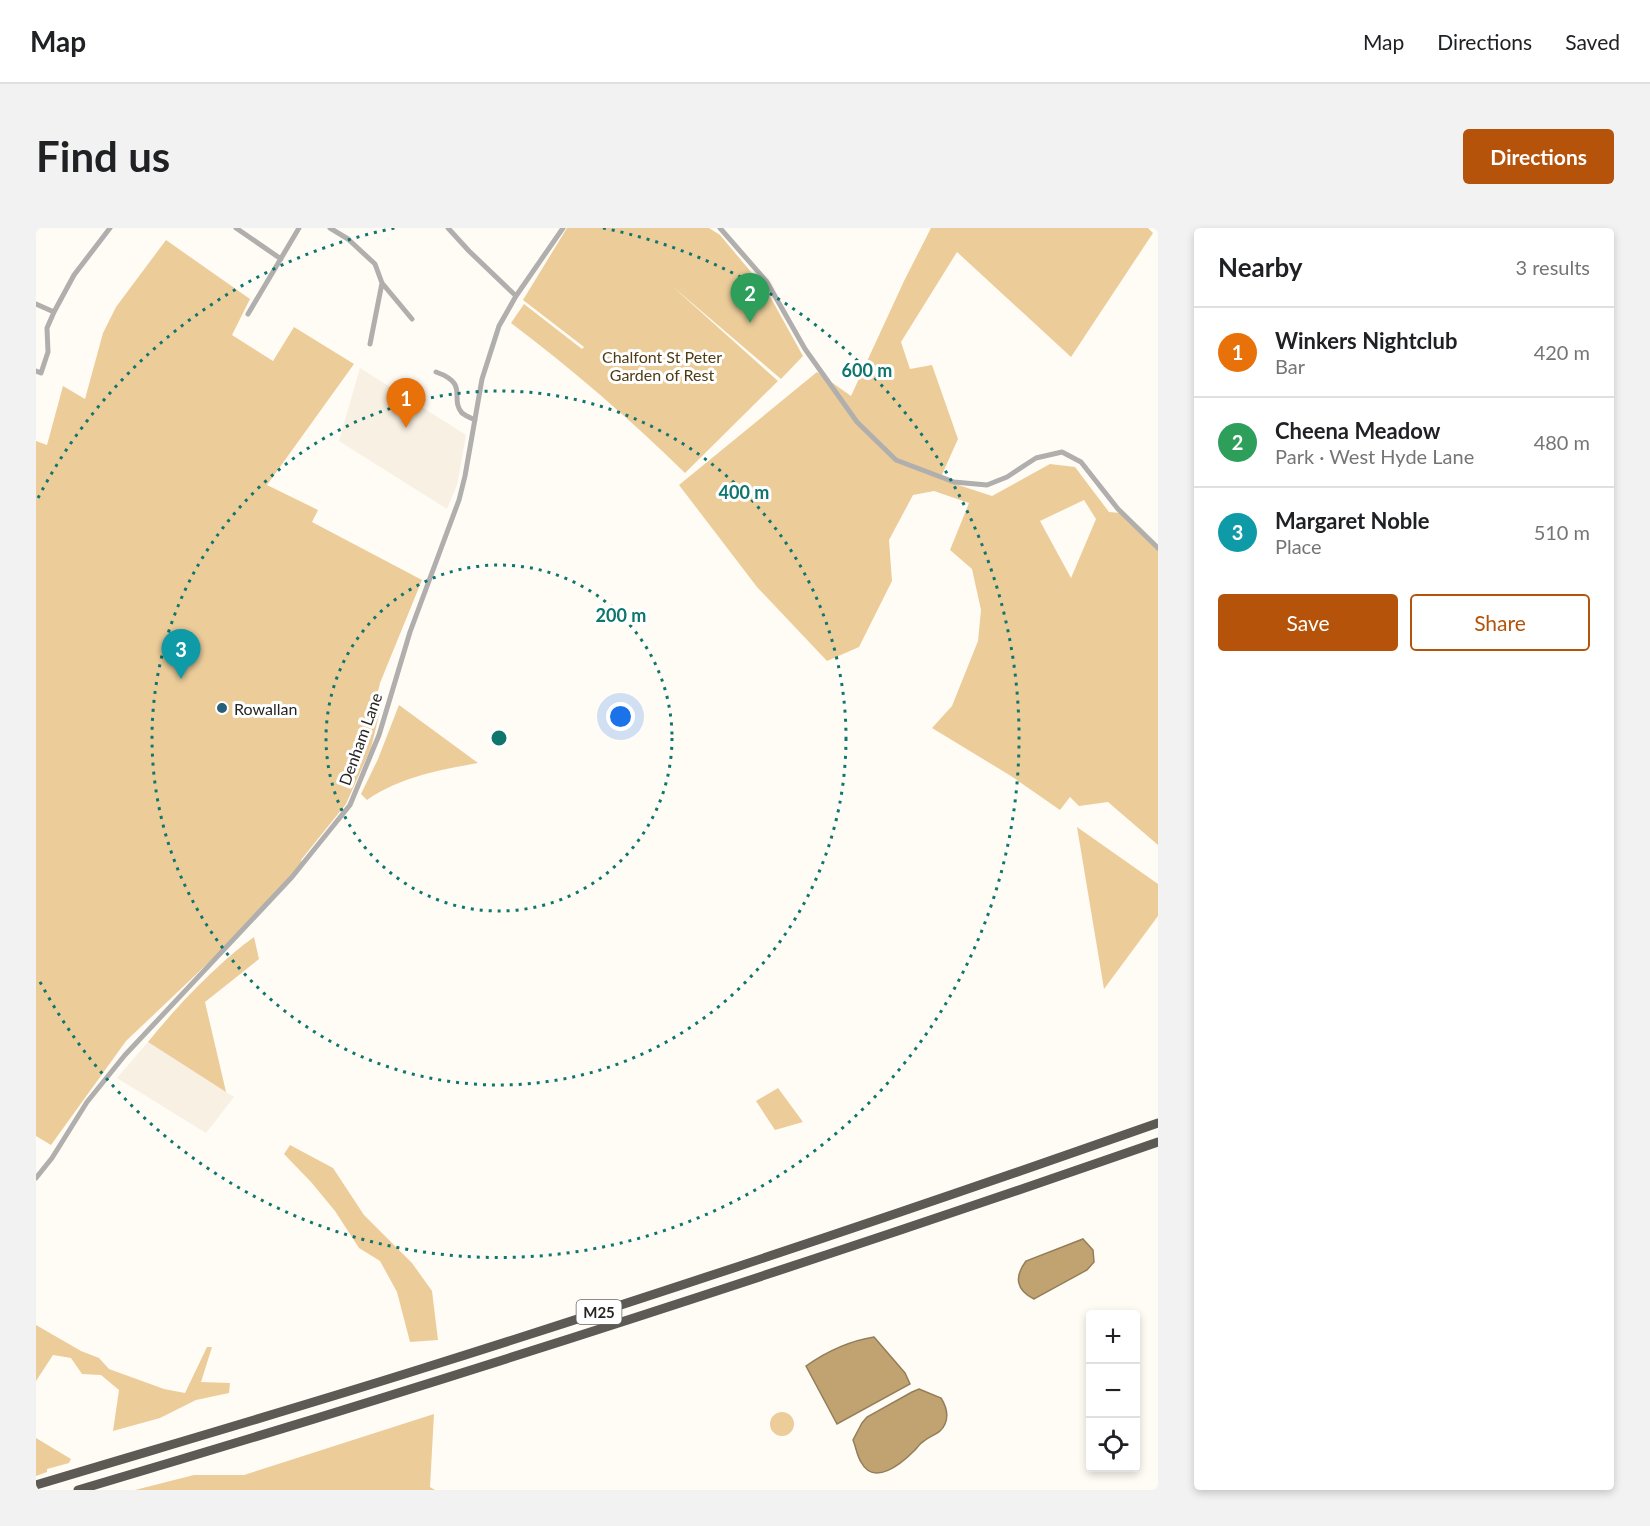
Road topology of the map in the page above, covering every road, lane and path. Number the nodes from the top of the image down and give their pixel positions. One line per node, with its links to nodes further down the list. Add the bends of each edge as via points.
1 (110, 228): 12 (street, via 74,275)
2 (236, 228): 8 (street)
3 (299, 228): 8 (street)
4 (330, 228): 9 (street, via 375,264)
5 (448, 228): 10 (street)
6 (563, 228): 10 (street, Denham Lane)
7 (720, 228): 19 (street, via 767,282 804,349 857,422 896,460 954,482 987,485 1036,458 1062,452 1081,462 1118,509)
8 (281, 259): 13 (street)
9 (382, 283): 14 (street); 15 (street)
10 (516, 296): 18 (street, Denham Lane, via 499,326 482,379)
11 (36, 304): 12 (street)
12 (54, 312): 16 (street, via 47,328 48,352 41,373)
13 (248, 314)
14 (412, 320)
15 (370, 344)
16 (36, 371)
17 (436, 372): 18 (street, via 451,380 458,391 462,412)
18 (475, 420): 22 (street, Denham Lane, via 459,500 410,632 379,735 350,805 292,877 125,1055 87,1102)
19 (1158, 548)
20 (1158, 1124): 23 (highway, M25, via 574,1320)
21 (1158, 1142): 24 (highway, M25, via 580,1336)
22 (36, 1178)
23 (36, 1485)
24 (78, 1490)

